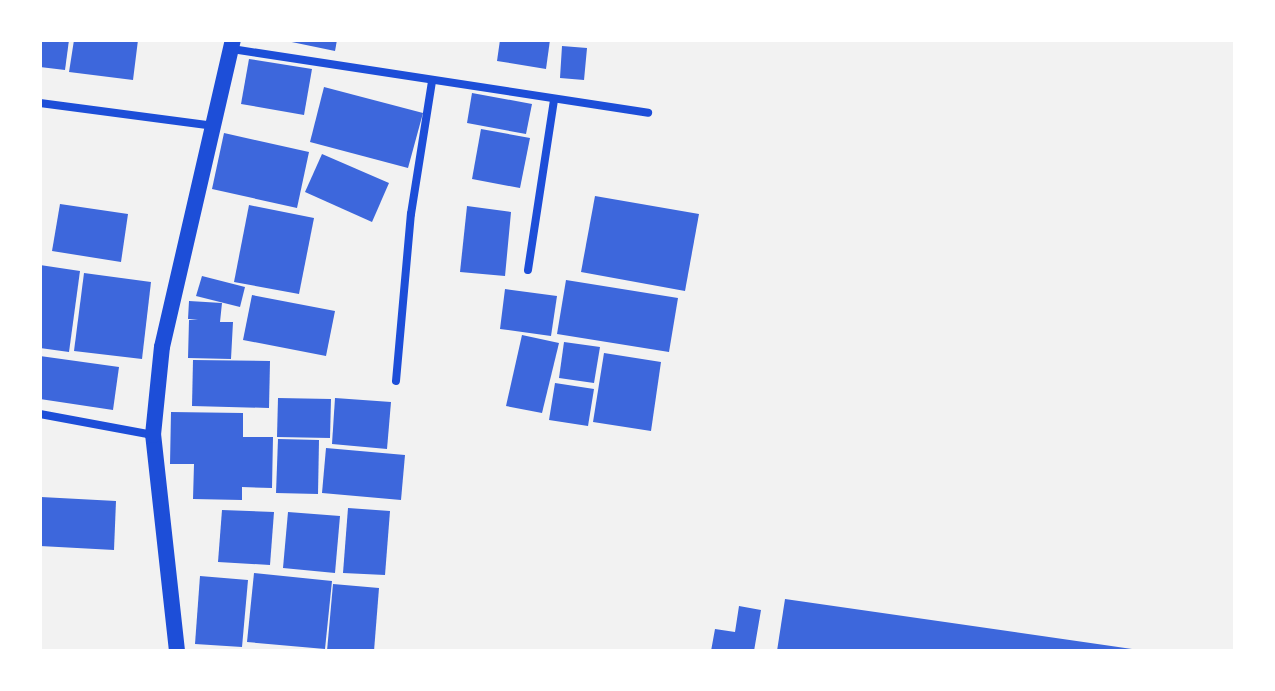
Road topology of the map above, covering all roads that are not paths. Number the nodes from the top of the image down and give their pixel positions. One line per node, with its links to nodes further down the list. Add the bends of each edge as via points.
1 (233, 44): 2 (street); 6 (main road)
2 (432, 81): 3 (street); 8 (street, via 411,214)
3 (554, 101): 5 (street); 7 (street)
4 (40, 103): 6 (street)
5 (648, 113)
6 (217, 127): 10 (main road, via 171,306)
7 (528, 270)
8 (396, 381)
9 (40, 414): 10 (street)
10 (153, 435): 11 (main road)
11 (177, 651)

